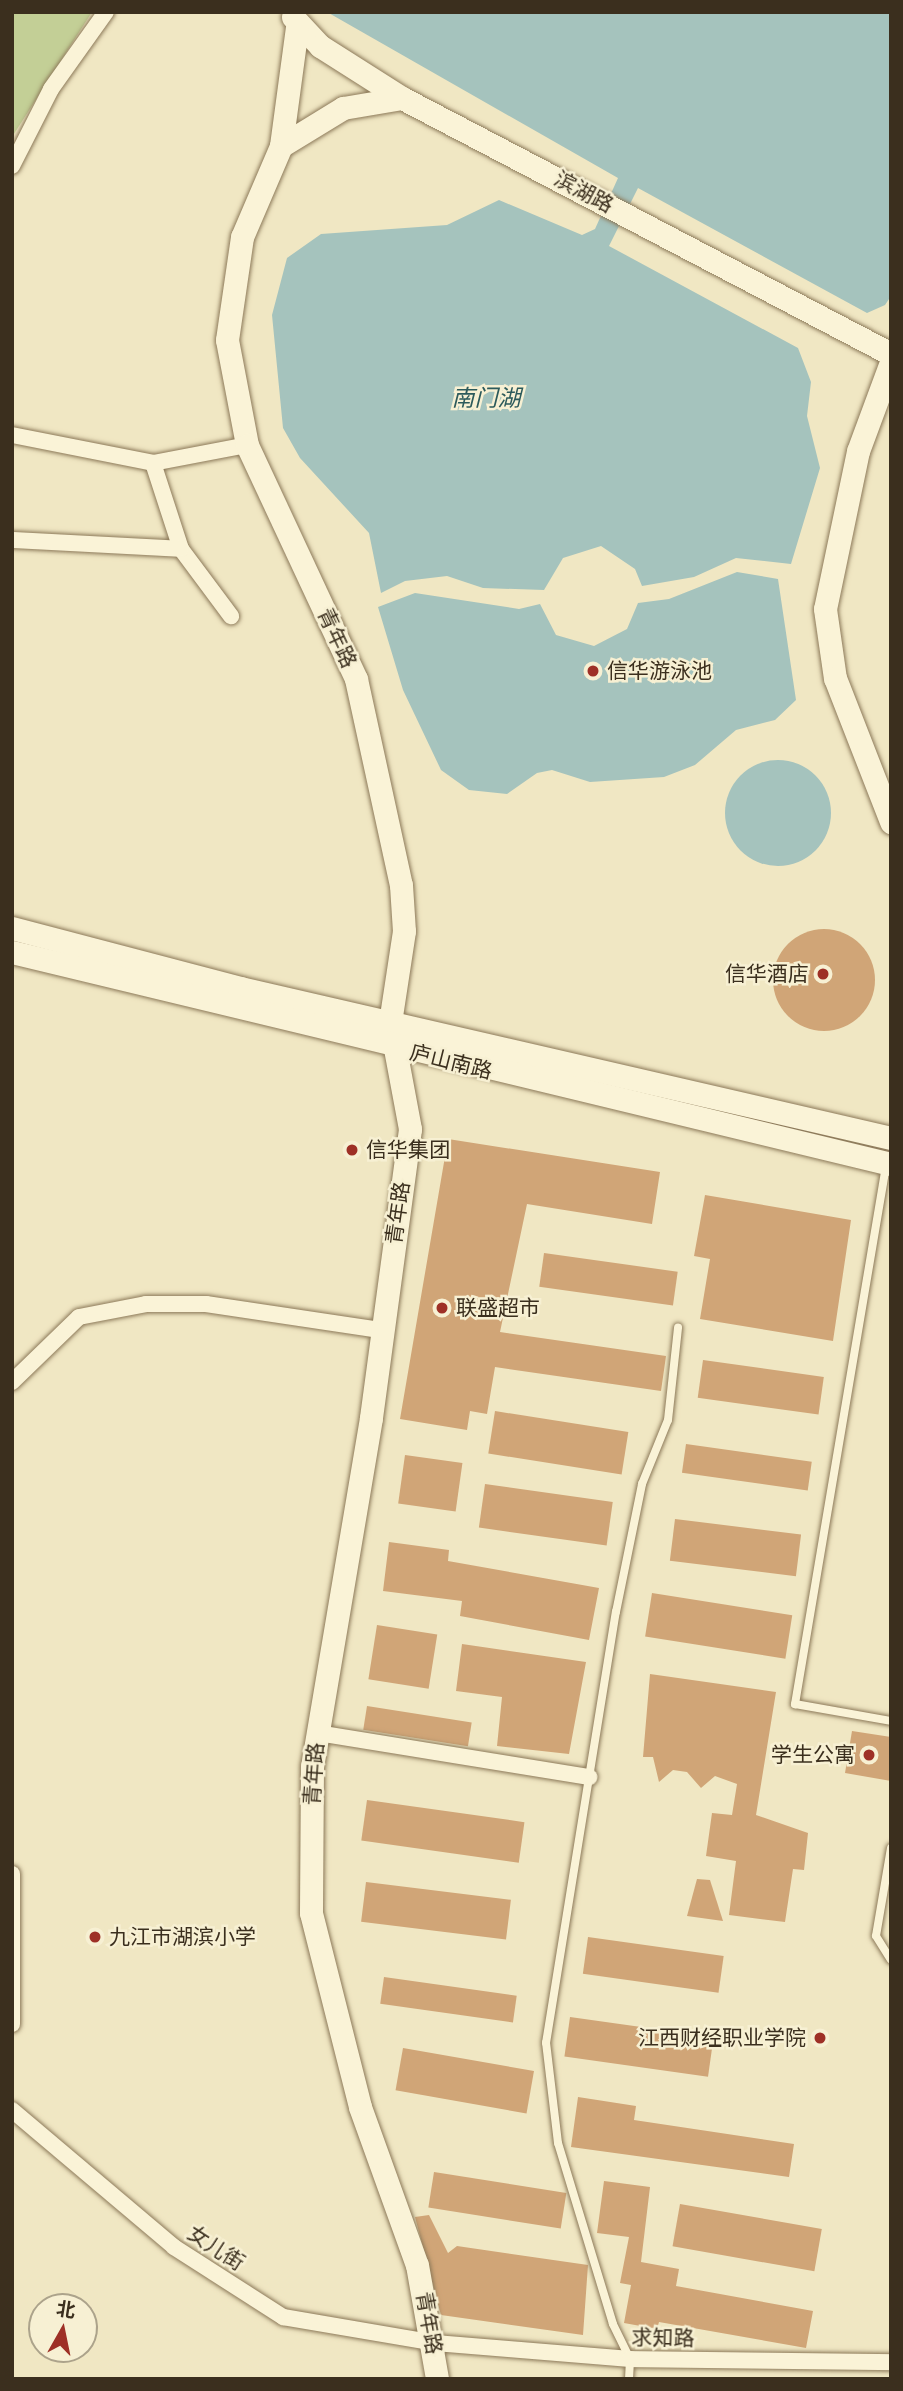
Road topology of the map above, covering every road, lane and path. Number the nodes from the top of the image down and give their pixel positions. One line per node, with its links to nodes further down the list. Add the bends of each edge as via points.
1 (106, 12): 5 (street, via 51,89)
2 (294, 20): 3 (main road, 滨湖路); 4 (main road, 青年路)
3 (402, 98): 4 (main road, via 343,108); 6 (main road, 滨湖路)
4 (281, 146): 9 (main road, 青年路, via 242,237 230,298 227,341)
5 (12, 166)
6 (891, 354)
7 (891, 362): 14 (main road, via 858,451 825,609 835,678)
8 (12, 435): 10 (street)
9 (247, 445): 10 (street); 17 (main road, 青年路, via 356,679 401,885 404,931)
10 (153, 463): 12 (street)
11 (12, 540): 12 (street)
12 (181, 549): 13 (street)
13 (231, 616)
14 (891, 822)
15 (12, 928): 17 (main road, 庐山南路)
16 (12, 952): 18 (main road, 庐山南路)
17 (390, 1022): 18 (main road, 青年路); 19 (main road, 庐山南路)
18 (395, 1048): 20 (main road, 庐山南路); 22 (main road, 青年路, via 410,1129)
19 (891, 1138)
20 (889, 1164): 24 (lane, via 795,1704)
21 (678, 1328): 26 (lane, via 668,1420 642,1484)
22 (380, 1330): 23 (street, via 206,1304 146,1304 79,1317); 25 (main road, 青年路)
23 (12, 1382)
24 (891, 1721)
25 (317, 1733): 26 (street); 32 (main road, 青年路, via 311,1913 360,2107 417,2265)
26 (589, 1777): 33 (lane, via 545,2043 558,2143 613,2324)
27 (891, 1848): 29 (lane, via 876,1936)
28 (12, 1874): 30 (street)
29 (891, 1960)
30 (12, 2024)
31 (12, 2110): 32 (street, 女儿街, via 174,2246 284,2317)
32 (435, 2343): 33 (street, 求知路); 35 (main road, 青年路)
33 (630, 2359): 34 (street, 求知路); 36 (lane)
34 (891, 2362)
35 (437, 2379)
36 (629, 2379)

